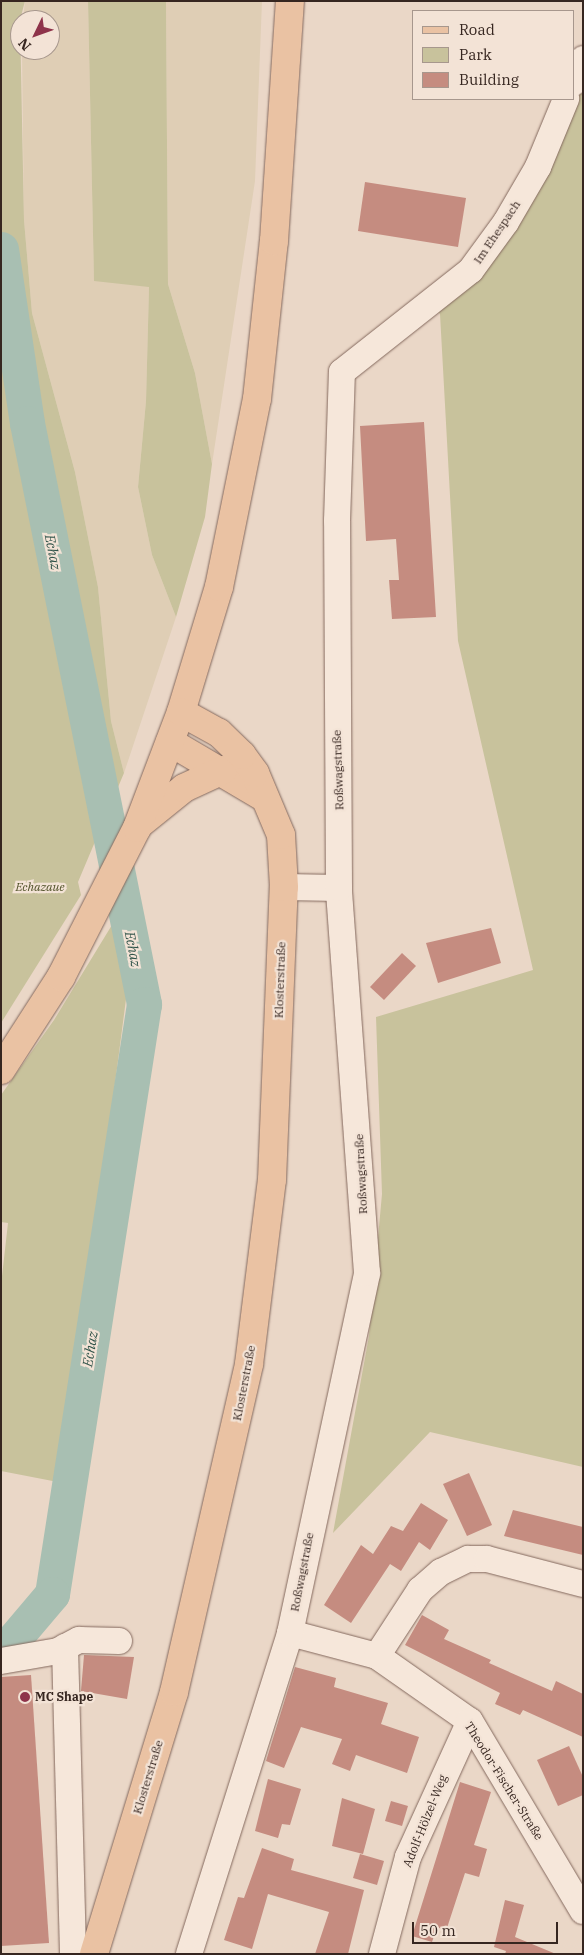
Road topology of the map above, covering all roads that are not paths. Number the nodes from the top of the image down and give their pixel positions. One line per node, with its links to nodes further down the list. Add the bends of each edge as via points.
1 (290, 1): 6 (main road, via 273,251 257,399 219,587)
2 (583, 59): 3 (street)
3 (574, 81)
4 (566, 100): 5 (street, Im Ehespach, via 538,167 506,222 471,270)
5 (342, 372): 12 (street, Roßwagstraße, via 337,531)
6 (181, 712): 7 (main road); 9 (main road, Klosterstraße, via 229,741 255,773)
7 (170, 742): 8 (main road); 10 (main road)
8 (223, 770): 9 (main road); 10 (main road, via 184,788)
9 (266, 798): 11 (main road, Klosterstraße, via 281,835)
10 (132, 838): 13 (main road, via 61,977)
11 (284, 887): 12 (street); 23 (main road, Klosterstraße, via 272,1180 249,1364 174,1692)
12 (339, 888): 15 (street, Roßwagstraße, via 367,1273)
13 (1, 1070)
14 (583, 1584): 18 (street, via 487,1559 468,1559 420,1590)
15 (290, 1633): 18 (street, Theodor-Fischer-Straße); 24 (street, Roßwagstraße)
16 (119, 1641): 17 (street, via 79,1640)
17 (65, 1647): 19 (street); 22 (street)
18 (377, 1656): 20 (street, Theodor-Fischer-Straße)
19 (1, 1661)
20 (470, 1721): 21 (street, Theodor-Fischer-Straße); 25 (street, Adolf-Hölzel-Weg, via 408,1857)
21 (583, 1911)
22 (72, 1954)
23 (94, 1954)
24 (189, 1954)
25 (382, 1954)

